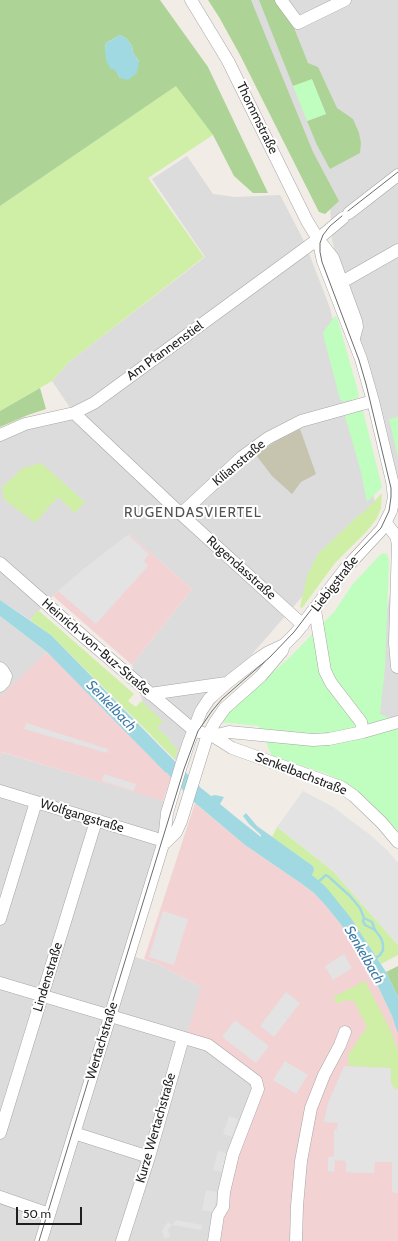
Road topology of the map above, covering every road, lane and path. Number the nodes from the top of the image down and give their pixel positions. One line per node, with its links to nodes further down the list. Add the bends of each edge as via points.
1 (191, 0): 7 (street, Thommstraße, via 228,61)
2 (281, 0): 5 (street)
3 (289, 0): 5 (street)
4 (345, 0): 5 (street)
5 (299, 23)
6 (398, 175): 7 (street, Am Pfannenstiel)
7 (318, 239): 9 (street, Thommstraße, via 333,258); 10 (street, Thommstraße, via 323,262); 12 (street, Am Pfannenstiel, via 94,403)
8 (398, 250): 9 (street)
9 (342, 282): 10 (street, Thommstraße, via 357,327)
10 (354, 340): 11 (street, Thommstraße)
11 (373, 401): 14 (street, Kilianstraße, via 301,421 268,438 242,457); 15 (street, Thommstraße, via 394,492)
12 (74, 413): 13 (street, Am Pfannenstiel, via 25,424); 14 (street, Rugendasstraße)
13 (0, 435)
14 (181, 514): 18 (street, Rugendasstraße)
15 (386, 523): 17 (street, Liebigstraße, via 337,579); 20 (street, via 396,536 398,544 395,643)
16 (0, 563): 22 (street, Heinrich-von-Buz-Straße)
17 (315, 610): 18 (street, Liebigstraße); 25 (street, via 325,671 331,683 361,722)
18 (303, 625): 19 (street, Liebigstraße)
19 (284, 645): 21 (street, Liebigstraße, via 267,653); 26 (street, Liebigstraße, via 261,676 225,708 215,722)
20 (397, 667)
21 (227, 683): 22 (street); 24 (street, Liebigstraße, via 207,702)
22 (150, 694): 24 (street, Heinrich-von-Buz-Straße)
23 (398, 722): 25 (street)
24 (194, 729): 26 (street, Heinrich-von-Buz-Straße); 30 (street, Wertachstraße, via 167,813)
25 (363, 732): 26 (street, via 313,740 228,732)
26 (216, 736): 30 (street, via 194,780 176,832); 31 (street, Senkelbachstraße, via 226,745 241,752 341,787 382,823)
27 (0, 791): 28 (street, Wolfgangstraße)
28 (36, 802): 29 (street, Wolfgangstraße); 32 (street)
29 (96, 820): 30 (street, Wolfgangstraße); 34 (street, Lindenstraße)
30 (164, 841): 35 (street, Wertachstraße)
31 (398, 842)
32 (0, 919)
33 (0, 983): 34 (street)
34 (42, 995): 35 (street); 38 (street, Lindenstraße)
35 (110, 1016): 37 (street); 39 (street, Wertachstraße)
36 (345, 1032): 46 (street, via 316,1092 310,1115 301,1161)
37 (183, 1038): 40 (street, Kurze Wertachstraße); 43 (street, via 208,1045 258,1085 233,1154 223,1207 218,1215)
38 (0, 1133)
39 (74, 1133): 40 (street); 42 (street, Wertachstraße)
40 (149, 1157): 45 (street, Kurze Wertachstraße)
41 (0, 1197): 42 (street)
42 (49, 1214): 44 (street, Wertachstraße)
43 (214, 1237)
44 (41, 1241)
45 (122, 1241)
46 (296, 1241)

